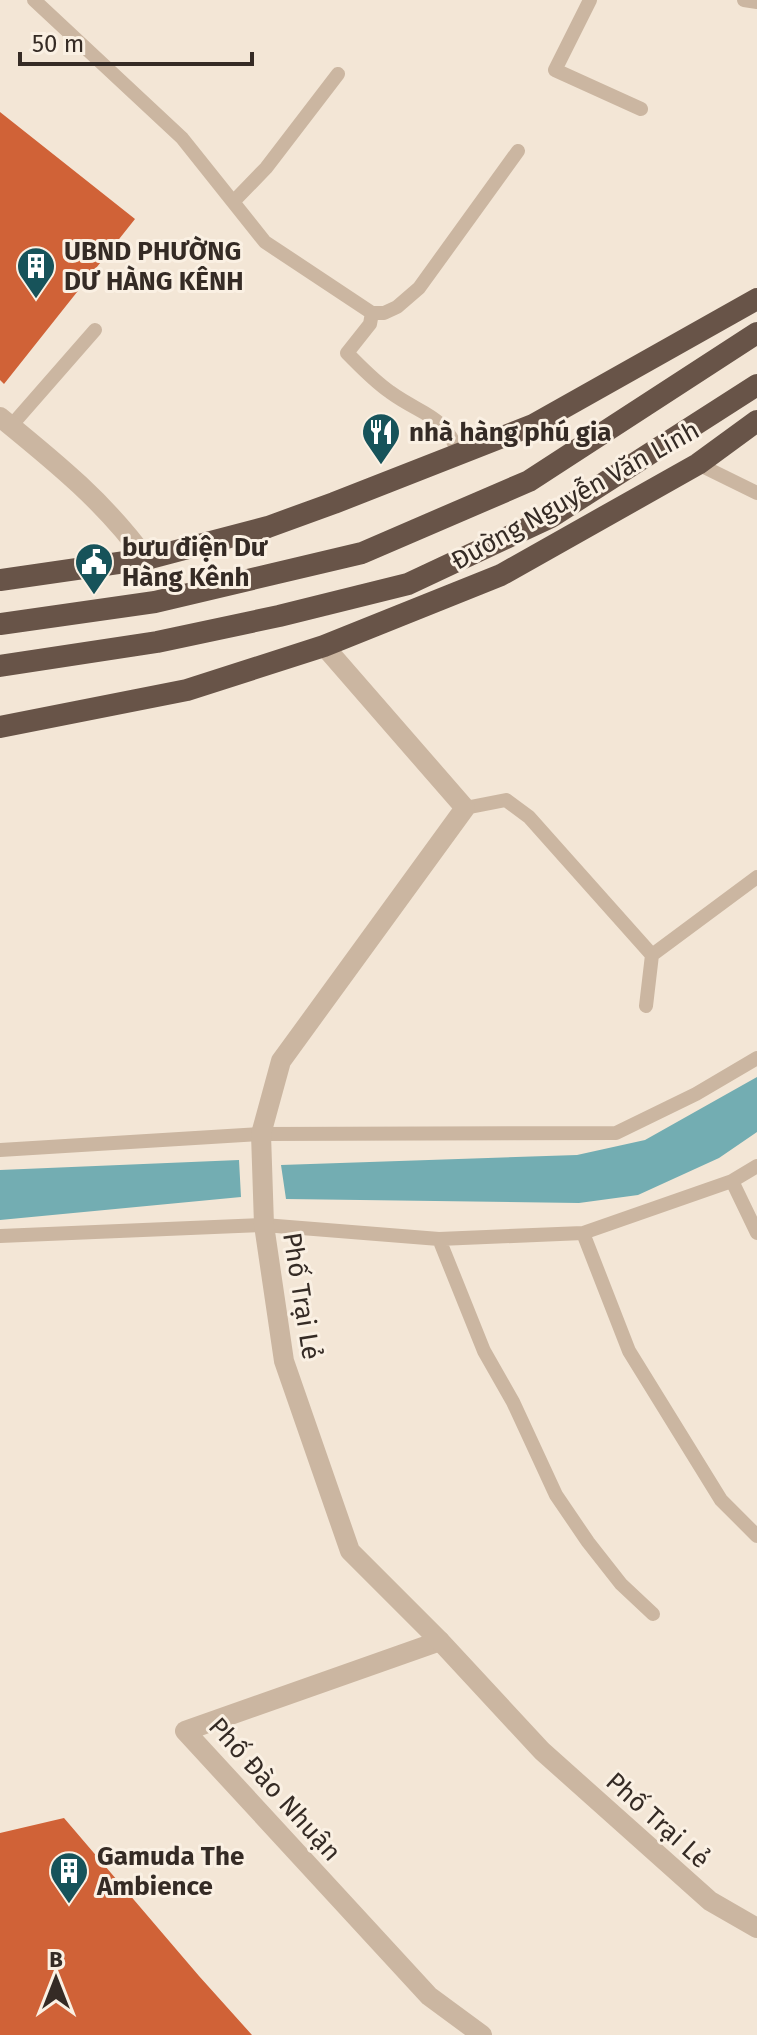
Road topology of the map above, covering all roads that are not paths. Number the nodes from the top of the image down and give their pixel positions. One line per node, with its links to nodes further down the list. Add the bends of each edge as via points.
1 (590, 0): 6 (lane, via 555,70)
2 (744, 0): 4 (lane)
3 (41, 2): 8 (lane, via 182,138)
4 (757, 2)
5 (338, 74): 8 (lane)
6 (641, 109)
7 (518, 151): 10 (lane, via 419,288 397,307)
8 (234, 201): 10 (lane, via 265,242)
9 (757, 299): 16 (highway, via 533,425)
10 (372, 313): 16 (lane, via 370,324 347,353 391,394 439,422 451,433)
11 (95, 330): 15 (lane)
12 (757, 333): 21 (highway, via 529,481 362,553 155,602)
13 (757, 385): 23 (highway, via 551,517 408,584 157,642)
14 (757, 421): 17 (highway, Đường Nguyễn Văn Linh)
15 (5, 422): 19 (street, via 100,502)
16 (459, 454): 19 (highway, via 268,527)
17 (698, 464): 18 (lane); 22 (highway, Đường Nguyễn Văn Linh, via 501,575)
18 (757, 493)
19 (146, 559): 20 (highway)
20 (2, 581)
21 (0, 624)
22 (324, 646): 25 (highway, Đường Nguyễn Văn Linh, via 187,690); 27 (street)
23 (0, 666)
24 (0, 712): 25 (highway)
25 (36, 719): 26 (highway, Đường Nguyễn Văn Linh)
26 (0, 727)
27 (465, 808): 29 (lane, via 506,800 529,817); 32 (street, Phố Trại Lẻ, via 281,1061)
28 (757, 877): 29 (lane)
29 (652, 955): 30 (lane)
30 (646, 1006)
31 (757, 1058): 32 (lane, via 616,1133)
32 (261, 1134): 33 (lane); 36 (street, Phố Trại Lẻ)
33 (0, 1150)
34 (757, 1166): 35 (lane)
35 (732, 1181): 37 (lane); 38 (lane)
36 (264, 1225): 39 (lane); 40 (lane); 43 (street, Phố Trại Lẻ, via 284,1361 350,1551)
37 (583, 1233): 40 (lane); 41 (lane, via 629,1351 721,1500)
38 (757, 1233)
39 (0, 1236)
40 (439, 1239): 42 (lane, via 484,1351 556,1495 621,1584)
41 (757, 1536)
42 (653, 1614)
43 (440, 1641): 44 (street, Phố Trại Lẻ, via 542,1751 710,1901); 45 (street, Phố Đào Nhuận, via 185,1731 429,1996)
44 (757, 1928)
45 (482, 2035)

